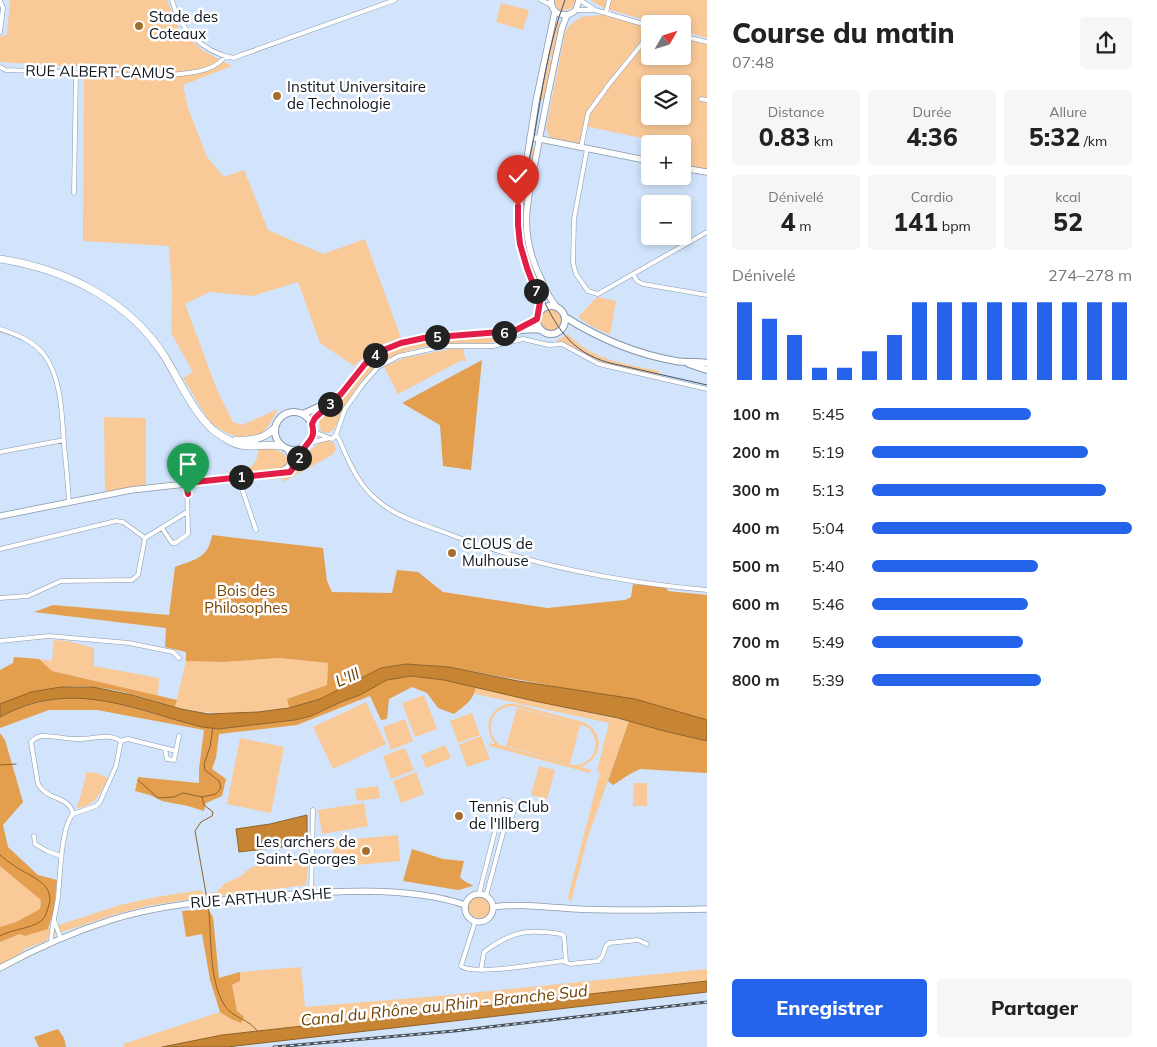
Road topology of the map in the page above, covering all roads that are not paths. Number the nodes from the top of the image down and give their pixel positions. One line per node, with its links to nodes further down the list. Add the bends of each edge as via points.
1 (172, 0): 18 (street, via 187,31 199,42)
2 (395, 0): 18 (street, RUE ALBERT CAMUS, via 243,56)
3 (541, 0): 7 (street)
4 (579, 0): 8 (main road); 9 (street)
5 (609, 0): 11 (street)
6 (0, 1): 14 (street, via 3,8)
7 (551, 2): 10 (main road)
8 (576, 10): 9 (street); 12 (main road)
9 (595, 10): 11 (street)
10 (555, 11): 12 (main road); 23 (main road)
11 (606, 13): 13 (street)
12 (567, 15): 24 (main road)
13 (641, 23)
14 (0, 32)
15 (691, 38): 16 (street)
16 (707, 42)
17 (641, 45): 25 (street, via 588,113)
18 (225, 56): 20 (street, RUE ALBERT CAMUS, via 218,64 195,72 159,75)
19 (0, 68): 20 (street, RUE ALBERT CAMUS)
20 (76, 73): 29 (street)
21 (701, 99): 22 (street)
22 (707, 100)
23 (530, 137): 24 (main road); 35 (main road, via 518,225 525,261 540,302)
24 (540, 139): 25 (main road); 34 (main road, via 527,198 526,227 534,264)
25 (584, 148): 26 (main road); 32 (street, via 574,219 572,263 576,274 588,292 598,294)
26 (641, 159)
27 (691, 169): 28 (main road)
28 (707, 172)
29 (74, 193)
30 (707, 232): 32 (street)
31 (0, 259): 53 (highway, via 40,267 74,280 120,309 140,326 163,354 209,426)
32 (633, 274): 33 (street, via 643,284)
33 (707, 294)
34 (556, 306): 35 (main road, via 547,306); 36 (main road)
35 (539, 312): 37 (main road)
36 (565, 317): 38 (main road); 39 (main road)
37 (537, 319): 41 (main road); 42 (main road)
38 (579, 327): 39 (main road); 43 (main road, via 640,353)
39 (563, 328): 41 (main road, via 553,334)
40 (0, 329): 54 (street, via 29,341 49,363 58,392)
41 (541, 330): 42 (main road)
42 (514, 331): 47 (main road, via 442,336 401,343 365,364)
43 (686, 362): 44 (main road); 45 (main road)
44 (707, 363)
45 (707, 370)
46 (707, 389): 51 (street, via 599,364 562,344 549,345 522,339 498,345 445,346 408,353 378,367 345,409)
47 (333, 400): 48 (main road); 49 (main road, via 315,418)
48 (303, 414): 49 (main road); 50 (main road, via 286,413)
49 (312, 426): 52 (street, via 319,434); 55 (main road)
50 (274, 429): 53 (highway, via 256,439); 56 (main road)
51 (336, 435): 52 (street); 70 (street, via 351,468 365,488 383,505 414,521 475,545 549,565 638,582)
52 (330, 438): 55 (street)
53 (228, 439): 56 (highway, via 239,445)
54 (64, 440): 59 (street); 63 (street)
55 (310, 443): 57 (main road)
56 (281, 446): 58 (main road)
57 (303, 448): 58 (main road); 60 (main road, via 290,472)
58 (288, 450): 60 (main road, via 290,466)
59 (0, 452)
60 (271, 474): 61 (main road)
61 (235, 478): 62 (main road); 67 (street)
62 (186, 483): 63 (main road); 64 (street)
63 (68, 502): 65 (main road)
64 (187, 512): 66 (street); 66 (street, via 188,534 175,544)
65 (0, 516)
66 (162, 528): 68 (street)
67 (256, 530)
68 (145, 538): 69 (street, via 123,522 116,521); 71 (street, via 138,575 132,580 61,581 28,596)
69 (0, 549)
70 (707, 590)
71 (0, 598)
72 (0, 641): 73 (street, via 49,636 129,643 173,652)
73 (179, 658)
74 (179, 736): 77 (street)
75 (122, 741): 76 (street); 79 (street, via 116,766 100,802); 79 (street, via 109,736 76,740 41,736 31,742 38,784 45,794 68,803)
76 (165, 749): 77 (street); 77 (street, via 167,759 174,760)
77 (176, 751)
78 (313, 810): 82 (street)
79 (73, 814): 81 (street, via 67,823)
80 (34, 836): 81 (street, via 35,844)
81 (61, 856): 88 (street)
82 (311, 892): 85 (main road, RUE ARTHUR ASHE, via 420,895); 90 (main road, RUE ARTHUR ASHE, via 149,910)
83 (479, 894): 84 (main road); 84 (street, via 498,819 496,807 503,800 509,800 515,807 514,812 506,822); 85 (main road, via 470,896)
84 (486, 896): 86 (main road)
85 (464, 905): 89 (main road, via 466,915)
86 (493, 907): 87 (main road, via 514,905 649,911); 89 (main road, via 489,919)
87 (707, 909)
88 (54, 919): 90 (street); 91 (street)
89 (475, 922): 95 (street, via 461,966)
90 (61, 939): 91 (main road, RUE ARTHUR ASHE)
91 (51, 943): 94 (main road, RUE ARTHUR ASHE)
92 (647, 944): 93 (street, via 638,940 609,943 598,961)
93 (566, 962): 95 (street); 95 (street, via 564,936 537,930 517,933 496,943 484,952)
94 (0, 968)
95 (480, 970)

